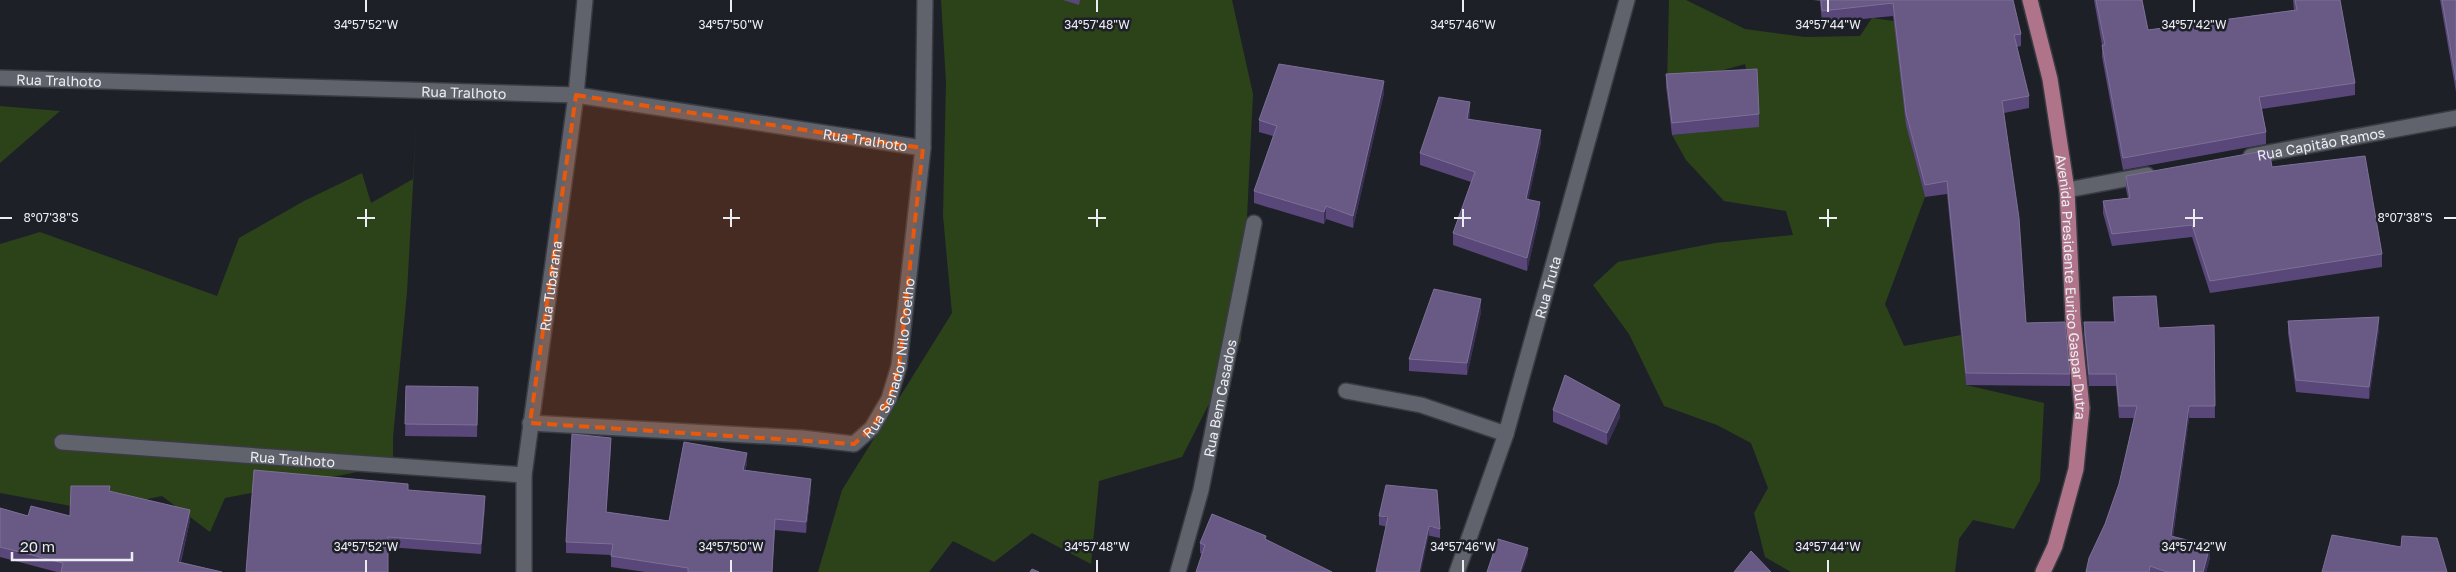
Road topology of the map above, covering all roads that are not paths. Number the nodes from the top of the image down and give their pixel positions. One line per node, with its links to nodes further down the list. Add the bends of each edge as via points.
1 (585, 0): 6 (street, Rua Tubarana)
2 (925, 0): 8 (street, Rua Senador Nilo Coelho)
3 (1626, 0): 15 (street, Rua Truta)
4 (2030, 0): 11 (main road, Avenida Presidente Eurico Gaspar Dutra, via 2050,79)
5 (0, 78): 6 (street, Rua Tralhoto)
6 (576, 95): 8 (street, Rua Tralhoto); 14 (street, Rua Tubarana)
7 (2456, 118): 9 (street, Rua Capitão Ramos)
8 (923, 148): 14 (street, Rua Senador Nilo Coelho, via 899,366 889,399 872,428 854,444 802,438)
9 (2232, 160)
10 (2164, 172): 11 (street)
11 (2067, 190): 21 (main road, Avenida Presidente Eurico Gaspar Dutra, via 2073,318 2082,408 2076,469 2055,546)
12 (1254, 223): 19 (street, Rua Bem Casados, via 1201,490)
13 (1346, 391): 15 (street, via 1421,405)
14 (530, 423): 17 (street, Rua Tubarana)
15 (1506, 434): 20 (street, Rua Truta)
16 (62, 442): 17 (street, Rua Tralhoto)
17 (524, 475): 18 (street, Rua Tubarana)
18 (524, 572)
19 (1178, 572)
20 (1458, 572)
21 (2043, 572)

